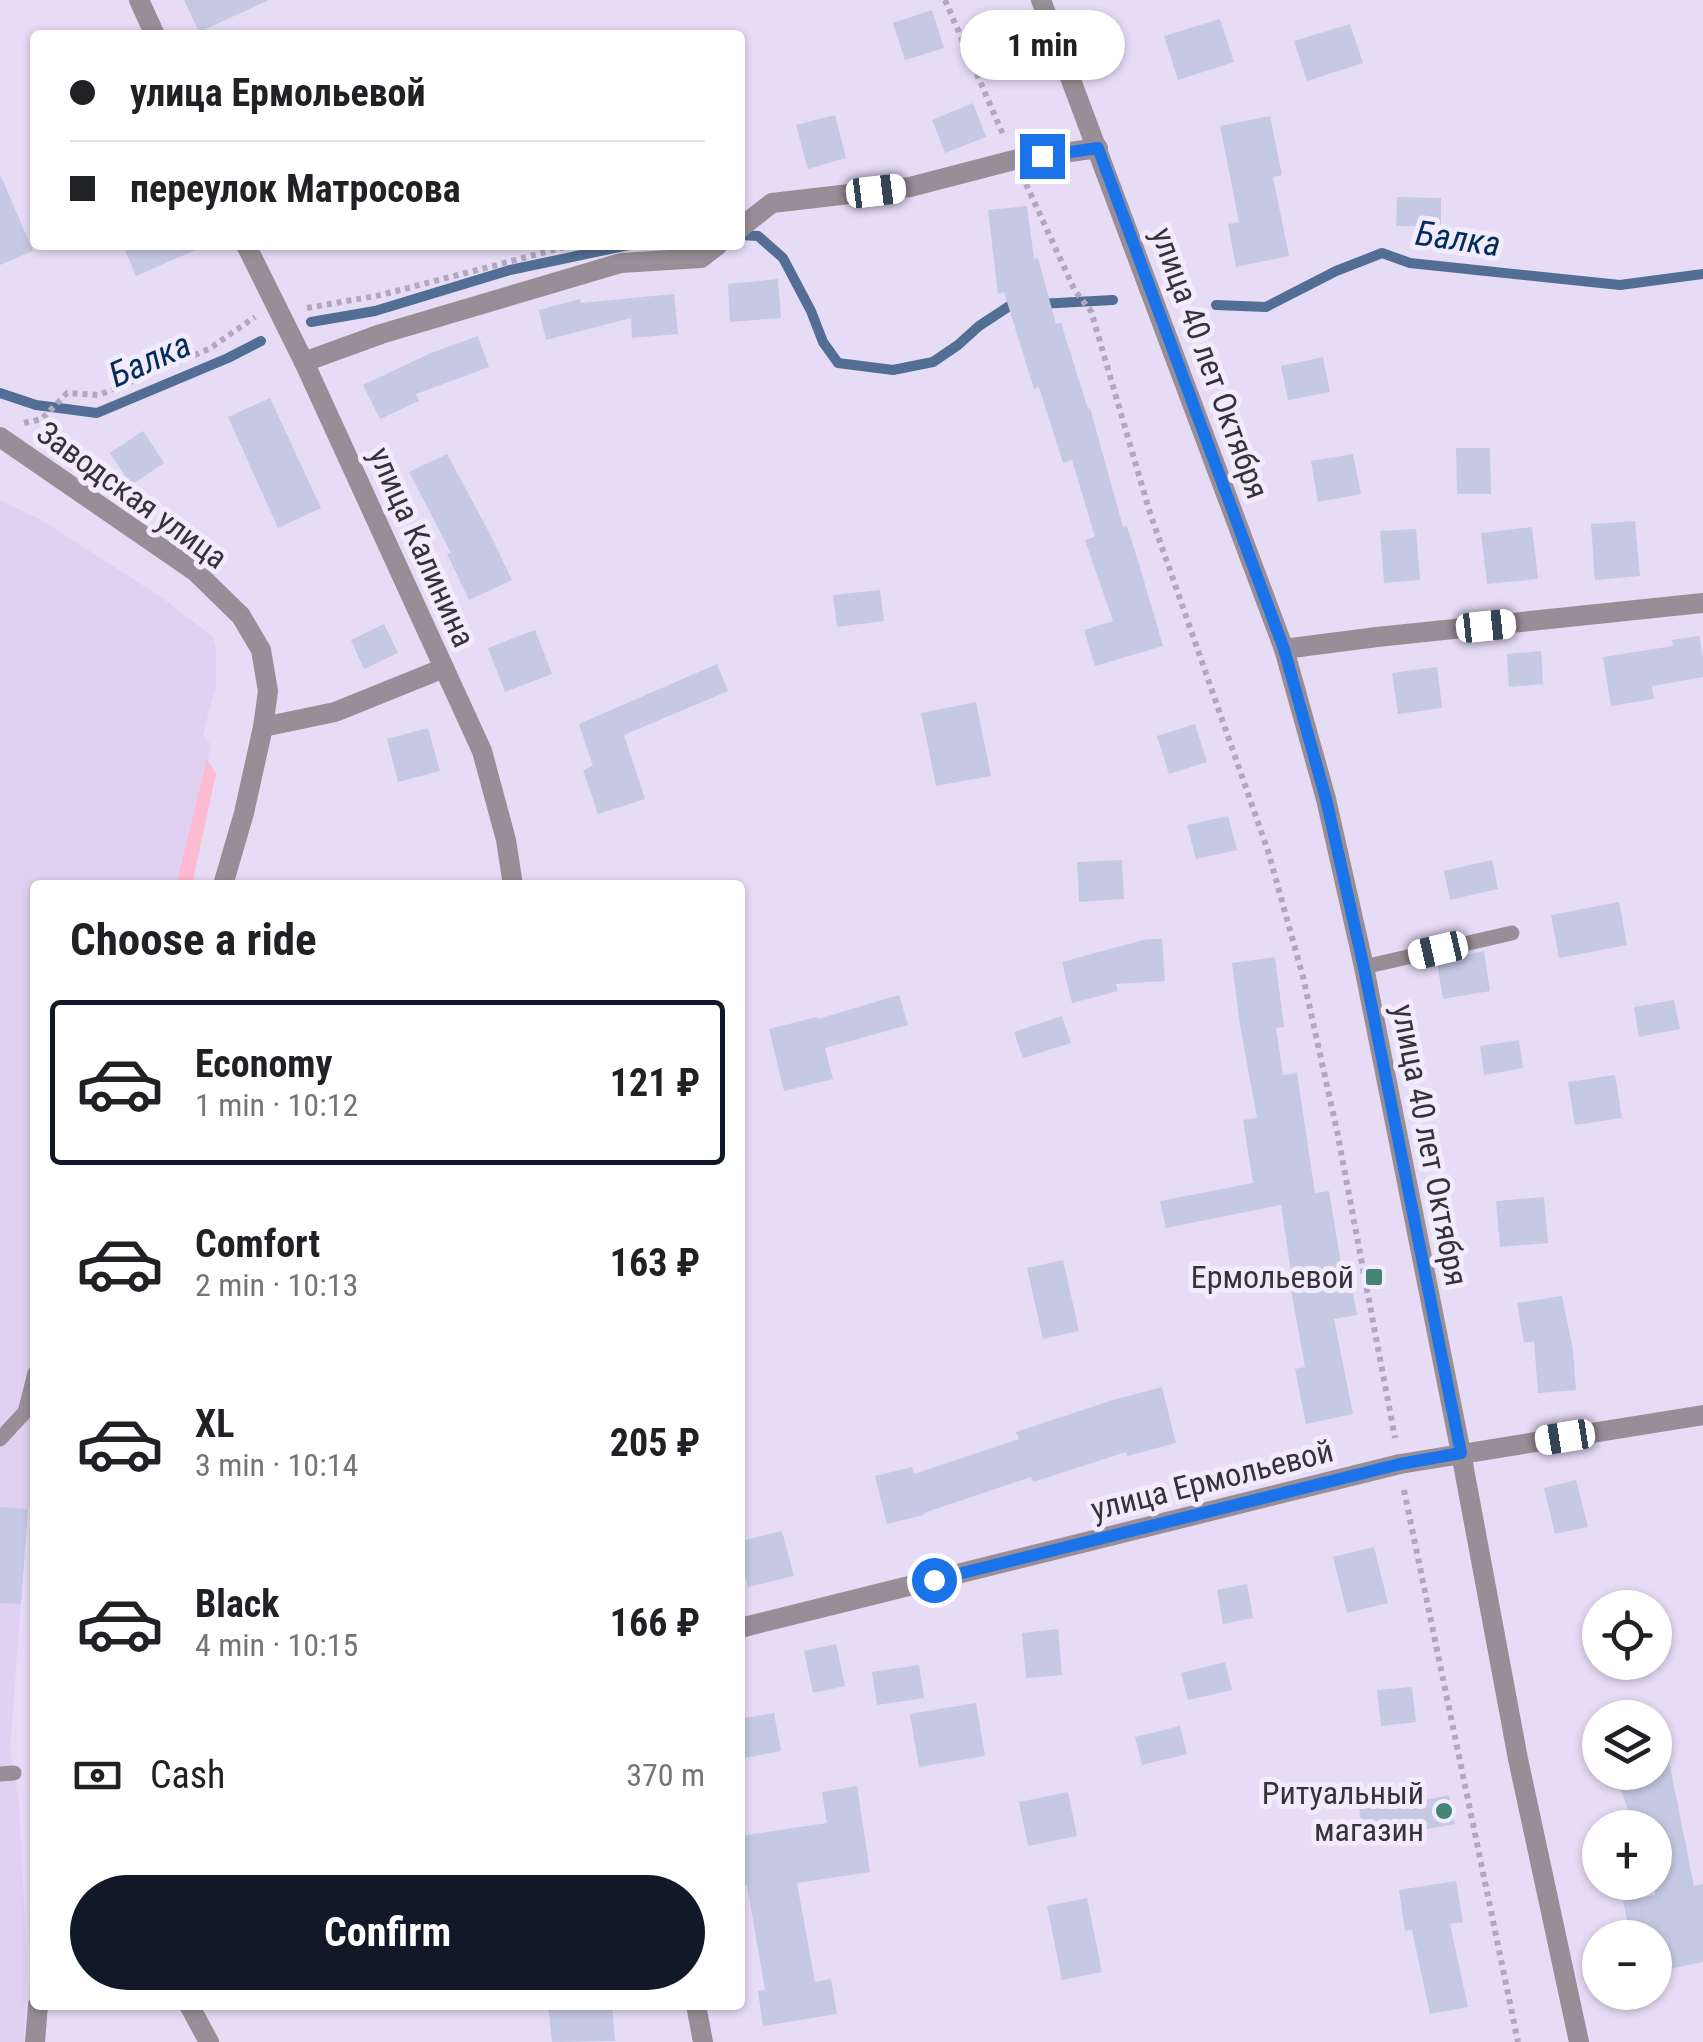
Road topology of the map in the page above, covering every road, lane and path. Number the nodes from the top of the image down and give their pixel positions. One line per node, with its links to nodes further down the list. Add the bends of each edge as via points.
1 (140, 0): 3 (street)
2 (1041, 0): 4 (street, улица 40 лет Октября)
3 (152, 30)
4 (1098, 148): 5 (street, via 1014,160 910,187 772,203); 15 (street, улица 40 лет Октября)
5 (745, 224)
6 (248, 250): 10 (street, улица Калинина)
7 (554, 250): 10 (path)
8 (709, 252): 11 (street, via 621,263)
9 (1075, 291): 26 (path, via 1091,311 1150,514 1268,851 1303,977)
10 (279, 313): 11 (street, улица Калинина); 12 (path, via 256,316 209,349 98,395 67,393)
11 (304, 362): 16 (street, улица Калинина)
12 (42, 419)
13 (0, 437): 17 (street, Заводская улица, via 196,572 242,616 261,650 268,691)
14 (1703, 603): 15 (street)
15 (1284, 649): 21 (street, улица 40 лет Октября)
16 (444, 668): 17 (street, via 335,712); 19 (street, улица Калинина, via 482,752)
17 (263, 727): 18 (street, Заводская улица)
18 (224, 880)
19 (512, 880)
20 (1512, 933): 21 (lane)
21 (1364, 968): 25 (street, улица 40 лет Октября)
22 (30, 1392): 24 (lane, via 25,1412)
23 (1703, 1415): 25 (street, улица Ермольевой)
24 (0, 1439)
25 (1461, 1453): 26 (street, улица Ермольевой); 35 (street, улица 40 лет Октября)
26 (1400, 1464): 27 (street, улица Ермольевой); 34 (path)
27 (745, 1627)
28 (38, 2010): 31 (street)
29 (191, 2010): 32 (street)
30 (697, 2010): 33 (street)
31 (35, 2042)
32 (209, 2042)
33 (703, 2042)
34 (1518, 2042)
35 (1580, 2042)

